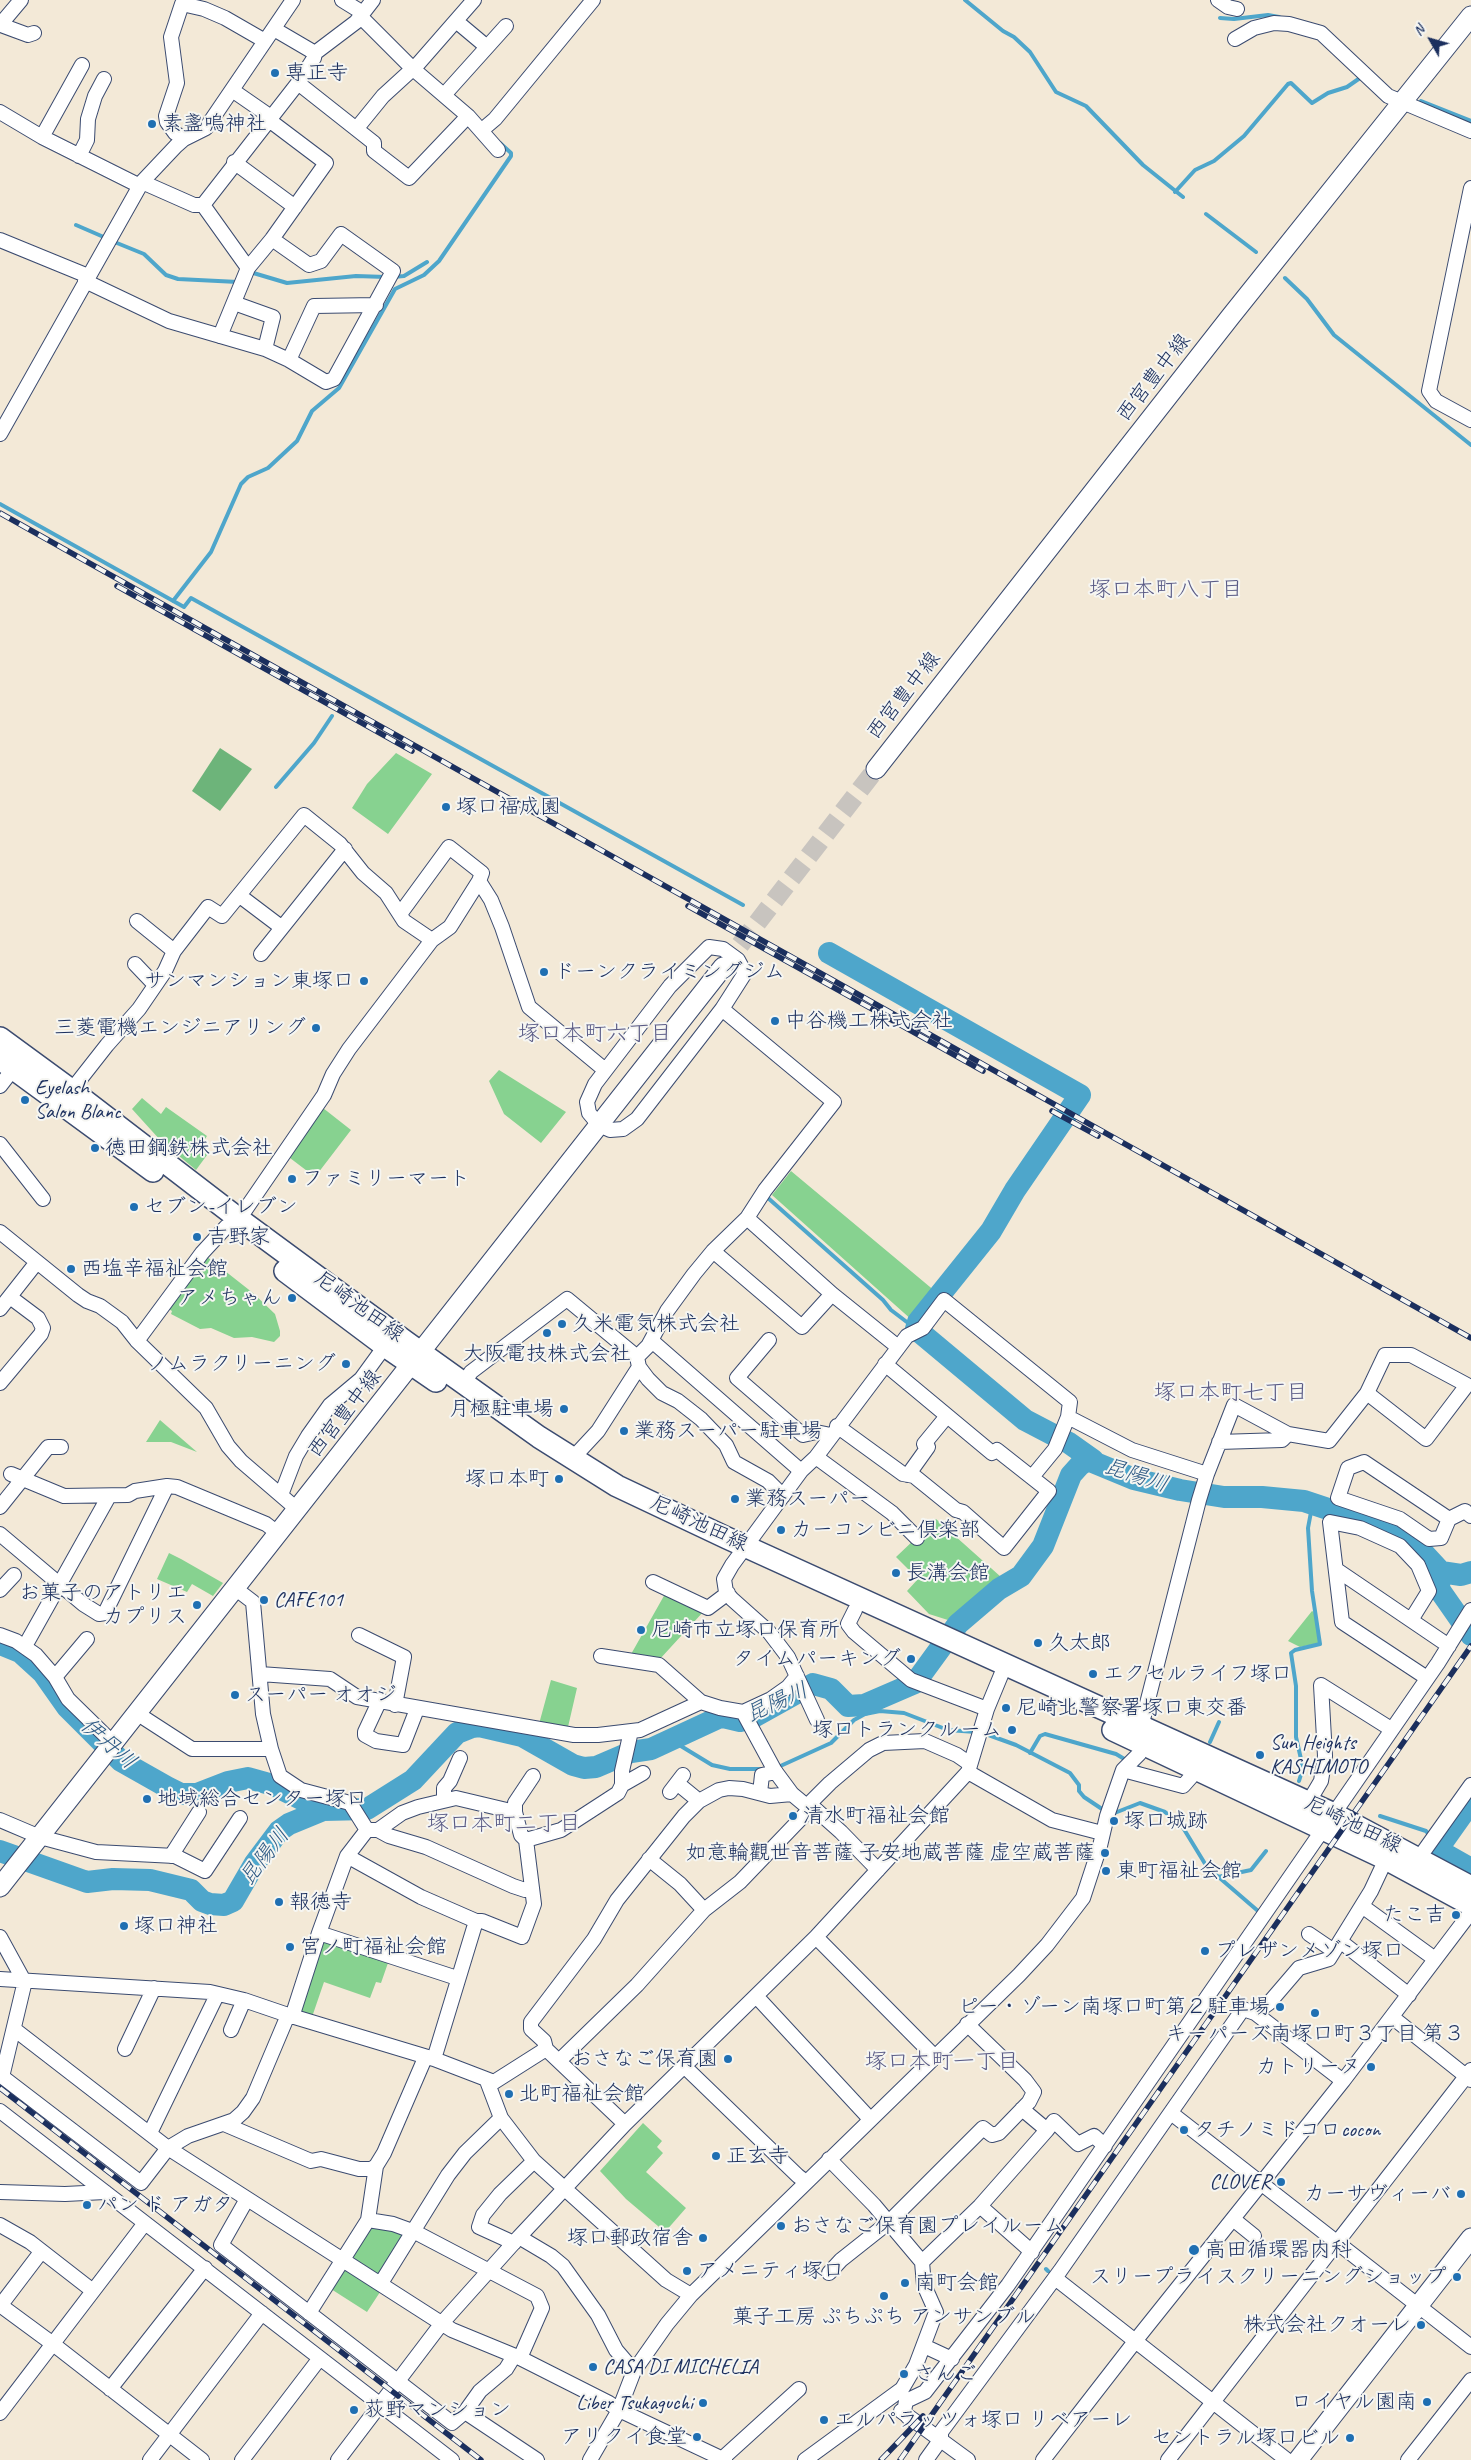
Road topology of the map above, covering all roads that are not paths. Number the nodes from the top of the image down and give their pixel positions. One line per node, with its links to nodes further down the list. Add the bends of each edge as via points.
1 (21, 0): 12 (street)
2 (294, 0): 14 (street)
3 (342, 0): 10 (street)
4 (373, 0): 10 (street)
5 (474, 0): 11 (street)
6 (593, 0): 31 (street)
7 (1218, 0): 8 (street)
8 (1237, 9)
9 (1471, 16): 26 (main road, 西宮豊中線)
10 (363, 19): 19 (street); 21 (street)
11 (456, 21): 18 (street); 21 (street)
12 (0, 25): 15 (street)
13 (506, 26): 18 (street)
14 (274, 29): 17 (street); 19 (street)
15 (34, 33)
16 (1235, 39): 26 (street, via 1254,28 1274,23 1321,33 1388,96)
17 (265, 41): 24 (street); 34 (street, via 225,18 182,4 172,37 177,83 166,116 174,133)
18 (487, 47): 25 (street)
19 (315, 54): 23 (street)
20 (82, 65): 33 (street)
21 (416, 66): 25 (street); 30 (street, via 383,96)
22 (104, 79): 36 (street, via 95,96 88,119 87,140)
23 (298, 82): 29 (street); 30 (street)
24 (232, 90): 29 (street); 34 (street, via 206,128)
25 (446, 93): 28 (street)
26 (1401, 102): 32 (street); 53 (main road, 西宮豊中線)
27 (0, 112): 33 (street)
28 (468, 116): 30 (street, via 409,178 374,151 374,143); 31 (street)
29 (270, 118): 37 (street); 41 (street, via 326,162)
30 (357, 128)
31 (484, 128): 35 (street)
32 (1471, 131)
33 (42, 137): 36 (street)
34 (184, 139): 38 (street)
35 (498, 150)
36 (79, 156): 38 (street)
37 (234, 162): 40 (street); 41 (street)
38 (141, 184): 40 (street, via 194,205); 45 (street)
39 (1471, 188): 51 (street, via 1429,391 1436,401)
40 (203, 204): 44 (street)
41 (295, 207): 42 (street)
42 (272, 239): 44 (street); 47 (street, via 310,265 321,261 341,234 393,271)
43 (1, 242): 45 (street)
44 (248, 268): 46 (street)
45 (86, 278): 48 (street, via 170,321); 52 (street)
46 (234, 303): 48 (street); 49 (street, via 273,317)
47 (376, 305): 50 (street, via 314,306); 50 (street, via 334,379 326,382)
48 (220, 336): 49 (street)
49 (265, 349): 50 (street)
50 (289, 360)
51 (1471, 420)
52 (0, 434)
53 (876, 770)
54 (345, 849): 56 (street, via 304,815); 57 (street, via 363,873 386,893); 59 (street)
55 (477, 885): 57 (street, via 482,873 449,847); 60 (street, via 450,927); 69 (street, via 491,900 529,1007)
56 (240, 896): 59 (street); 61 (street, via 222,916 208,908)
57 (400, 914): 60 (street, via 404,921)
58 (137, 921): 61 (street)
59 (281, 927): 62 (street)
60 (432, 940): 76 (street, via 349,1049 324,1095)
61 (174, 951): 65 (street, via 166,971)
62 (261, 954)
63 (135, 964): 65 (street)
64 (722, 967): 72 (main road, 西宮豊中線)
65 (155, 985): 71 (street, via 139,1009)
66 (722, 1008): 69 (street, via 745,974 738,960 723,949 709,947 670,986); 72 (street, via 637,1119 623,1129 610,1130); 75 (street, via 834,1102)
67 (0, 1038): 68 (main road, 尼崎池田線)
68 (13, 1061): 70 (street); 71 (main road, 尼崎池田線)
69 (605, 1070): 72 (street, via 587,1102 589,1113)
70 (0, 1086)
71 (66, 1096): 76 (main road, 尼崎池田線)
72 (599, 1125): 88 (main road, 西宮豊中線)
73 (0, 1144): 74 (street)
74 (43, 1199)
75 (748, 1218): 78 (street); 80 (street)
76 (233, 1223): 84 (street, via 187,1271); 86 (main road, 尼崎池田線); 88 (main road, 尼崎池田線)
77 (0, 1232): 79 (street)
78 (713, 1251): 80 (street, via 802,1327); 85 (street, via 667,1311)
79 (37, 1262): 81 (street); 84 (street, via 87,1301 122,1322)
80 (832, 1294): 87 (street)
81 (10, 1296): 82 (street); 92 (street, via 38,1318 43,1328)
82 (0, 1309)
83 (769, 1340): 96 (street, via 737,1378 802,1434)
84 (137, 1341): 108 (street, via 200,1402 242,1462)
85 (652, 1341): 89 (street); 102 (street)
86 (384, 1346): 88 (main road, 尼崎池田線); 108 (street, via 361,1379 330,1405 308,1436 296,1456)
87 (898, 1347): 90 (street); 95 (street, via 907,1336 919,1331 944,1300 1070,1402)
88 (417, 1359): 91 (main road, 尼崎池田線); 112 (main road, 西宮豊中線); 118 (main road, 尼崎池田線, via 581,1478 662,1522)
89 (638, 1362): 91 (street, via 567,1299 471,1372); 101 (street, via 598,1431); 110 (street, via 662,1393 687,1408 713,1431 726,1445 734,1462 768,1481)
90 (885, 1364): 94 (street); 96 (street)
91 (464, 1382): 101 (main road, 尼崎池田線)
92 (0, 1383)
93 (1367, 1393): 93 (street, via 1385,1356 1411,1355 1468,1385 1426,1439); 97 (street, via 1329,1441)
94 (948, 1416): 104 (street, via 924,1444 928,1447); 106 (street, via 992,1453 997,1450)
95 (1068, 1418): 103 (street, via 1132,1450); 106 (street, via 1055,1450)
96 (834, 1430): 100 (street); 104 (street)
97 (1288, 1434): 98 (street, via 1282,1440); 98 (street, via 1234,1405)
98 (1219, 1442): 103 (street)
99 (61, 1448): 105 (street, via 48,1447)
100 (816, 1457): 102 (street); 117 (street, via 892,1514)
101 (572, 1459): 118 (main road, 尼崎池田線)
102 (801, 1471): 110 (street)
103 (1206, 1474): 153 (street)
104 (908, 1475): 106 (street, via 914,1476 956,1510 963,1512 1004,1548 1049,1491)
105 (17, 1477): 109 (street, via 64,1496); 111 (street)
106 (1032, 1477)
107 (167, 1486): 109 (street, via 134,1490 128,1496); 116 (street, via 266,1524); 122 (street, via 105,1613 99,1614)
108 (281, 1495): 112 (street)
109 (109, 1496): 122 (street)
110 (783, 1496): 118 (street)
111 (0, 1507)
112 (298, 1510): 116 (main road, 西宮豊中線)
113 (1471, 1516): 114 (street, via 1465,1511)
114 (1449, 1520): 114 (street, via 1364,1462 1348,1468 1338,1498 1400,1520 1429,1539 1441,1538)
115 (0, 1534): 122 (street)
116 (279, 1534): 123 (main road, 西宮豊中線)
117 (917, 1538)
118 (742, 1551): 125 (street, via 724,1579); 126 (main road, 尼崎池田線); 132 (main road, 尼崎池田線)
119 (1337, 1570): 128 (street); 128 (street, via 1330,1522 1360,1528 1400,1546 1418,1565 1429,1591); 139 (street, via 1342,1622)
120 (14, 1575): 124 (street)
121 (653, 1582): 125 (street, via 708,1608)
122 (61, 1586): 133 (street)
123 (236, 1589): 137 (street, via 253,1602); 146 (main road, 西宮豊中線)
124 (0, 1590)
125 (728, 1594): 140 (street, via 777,1642)
126 (855, 1610): 132 (main road, 尼崎池田線); 145 (street, via 848,1624 854,1632 915,1682)
127 (1469, 1615): 134 (street)
128 (1411, 1620): 134 (street)
129 (0, 1634): 133 (street)
130 (360, 1635): 143 (street, via 404,1657)
131 (87, 1639): 138 (street)
132 (942, 1643): 136 (main road, 尼崎池田線)
133 (25, 1646): 138 (street)
134 (1449, 1646): 139 (street)
135 (601, 1656): 142 (street, via 659,1665)
136 (1003, 1670): 145 (street); 153 (main road, 尼崎池田線)
137 (260, 1674): 141 (street, via 330,1679 357,1697); 152 (street, via 263,1714)
138 (55, 1677): 151 (street, via 68,1699)
139 (1426, 1678): 149 (street)
140 (800, 1684): 147 (street, via 788,1687); 148 (street)
141 (379, 1702): 143 (street); 144 (street, via 365,1732 365,1736 376,1741 403,1744)
142 (701, 1702): 147 (street); 150 (street, via 640,1730)
143 (395, 1705): 144 (street)
144 (417, 1709): 150 (street, via 487,1718 574,1735)
145 (987, 1709): 155 (street)
146 (138, 1714): 151 (main road, 西宮豊中線); 152 (street, via 192,1749)
147 (745, 1717): 157 (street)
148 (817, 1720)
149 (1391, 1729): 167 (street, via 1321,1685 1325,1756 1321,1781); 173 (street)
150 (631, 1731): 161 (street)
151 (111, 1748): 176 (main road, 西宮豊中線)
152 (271, 1749): 174 (street, via 280,1776 286,1781 301,1790 344,1800)
153 (1134, 1753): 156 (main road, 尼崎池田線); 156 (street, via 1183,1786); 167 (main road, 尼崎池田線); 175 (street)
154 (460, 1758): 165 (street, via 444,1788)
155 (969, 1768): 168 (street, via 957,1755 925,1741 883,1743 869,1750 830,1783); 175 (street, via 1052,1820); 183 (street)
156 (1195, 1768): 173 (main road, 尼崎池田線)
157 (774, 1770): 163 (street, via 762,1775); 164 (street)
158 (643, 1773): 161 (street)
159 (533, 1776): 170 (street, via 515,1803)
160 (677, 1783): 166 (street)
161 (622, 1785): 177 (street, via 618,1793 581,1819 561,1830)
162 (1471, 1785): 178 (street)
163 (760, 1793): 164 (street, via 770,1796); 166 (street, via 724,1788)
164 (792, 1794): 168 (street)
165 (444, 1800): 170 (street, via 456,1798); 174 (street)
166 (699, 1801): 181 (street)
167 (1308, 1803): 173 (main road, 尼崎池田線)
168 (808, 1808): 183 (street, via 814,1808); 189 (street, via 740,1882)
169 (199, 1812): 179 (street)
170 (515, 1812): 177 (street, via 521,1835)
171 (240, 1818): 179 (street, via 205,1871)
172 (0, 1820): 176 (street)
173 (1328, 1821): 178 (main road, 尼崎池田線); 182 (main road, 尼崎池田線); 231 (street)
174 (369, 1827): 180 (street); 186 (street, via 426,1847 513,1886)
175 (1102, 1833): 209 (street, via 1083,1898 1032,1961)
176 (40, 1837): 179 (street, via 96,1852); 184 (main road, 西宮豊中線)
177 (526, 1840): 186 (street)
178 (1423, 1853): 185 (main road, 尼崎池田線)
179 (171, 1856)
180 (347, 1856): 191 (street, via 397,1886); 192 (street)
181 (649, 1859): 189 (street, via 680,1884); 213 (street, via 531,2022 532,2029 544,2041)
182 (1386, 1859): 187 (main road, 尼崎池田線); 188 (street)
183 (878, 1870): 195 (street)
184 (0, 1887)
185 (1471, 1887)
186 (532, 1889): 191 (street, via 534,1904 522,1937)
187 (1471, 1905)
188 (1362, 1906): 196 (street); 197 (street)
189 (704, 1910): 216 (street, via 637,1985)
190 (1471, 1912): 197 (street)
191 (476, 1921): 198 (street)
192 (319, 1932): 198 (street); 207 (street)
193 (1310, 1934): 196 (street)
194 (0, 1937): 200 (street)
195 (816, 1937): 204 (street); 214 (street)
196 (1337, 1946): 203 (street); 206 (street, via 1329,1959 1299,1968 1269,2003)
197 (1435, 1959): 203 (street)
198 (457, 1978): 215 (street)
199 (0, 1979): 200 (street)
200 (23, 1979): 201 (street); 210 (street)
201 (154, 1988): 202 (street); 212 (street)
202 (217, 1995): 205 (street); 230 (street)
203 (1409, 1995): 208 (street)
204 (757, 1997): 217 (street); 226 (street)
205 (244, 2000): 207 (street); 211 (street)
206 (1255, 2013): 221 (street); 224 (street, via 1243,2009)
207 (290, 2016): 215 (street); 227 (street, via 248,2106 234,2120)
208 (1392, 2017): 218 (street); 221 (street)
209 (967, 2024): 214 (street); 222 (street, via 1034,2092)
210 (14, 2030): 219 (street); 230 (street)
211 (231, 2030)
212 (125, 2049)
213 (546, 2049): 216 (street); 220 (street, via 494,2082)
214 (934, 2056): 226 (street)
215 (429, 2059): 220 (street); 235 (street)
216 (560, 2060): 228 (street)
217 (685, 2067): 228 (street); 236 (street)
218 (1469, 2075): 252 (street)
219 (1, 2076): 232 (street, via 141,2183)
220 (487, 2081): 225 (street)
221 (1343, 2081): 237 (street)
222 (1022, 2109): 229 (street); 245 (street, via 999,2133 992,2134 983,2128)
223 (0, 2111): 240 (street)
224 (1171, 2113): 237 (street); 260 (street)
225 (501, 2118): 234 (street); 248 (street, via 459,2160)
226 (870, 2119): 233 (street)
227 (224, 2124): 232 (street, via 188,2136); 235 (street, via 311,2161 321,2159 359,2169)
228 (625, 2124): 238 (street)
229 (1047, 2130): 231 (street, via 1054,2121 1078,2144 1094,2136); 242 (street)
230 (150, 2133): 232 (street)
231 (1105, 2146): 254 (street)
232 (168, 2148): 241 (street)
233 (829, 2159): 236 (street); 245 (street)
234 (534, 2162): 238 (street); 251 (street, via 500,2194 483,2215 479,2227)
235 (376, 2166): 244 (street)
236 (806, 2182): 263 (street)
237 (1262, 2182): 243 (street); 252 (street)
238 (565, 2189): 251 (street); 263 (street, via 666,2280)
239 (0, 2192): 240 (street)
240 (104, 2192): 246 (street)
241 (247, 2199): 255 (street); 267 (street, via 221,2245)
242 (980, 2206): 254 (street); 256 (street)
243 (1232, 2218): 249 (street); 269 (street)
244 (368, 2220): 248 (street, via 394,2224); 255 (street)
245 (889, 2222): 256 (street); 259 (street)
246 (145, 2223): 257 (street); 262 (street)
247 (0, 2225): 253 (street)
248 (414, 2232): 258 (street); 261 (street)
249 (1254, 2236)
250 (1471, 2238): 264 (main road)
251 (517, 2240): 258 (street); 276 (street, via 551,2256 562,2266 598,2315 616,2350)
252 (1337, 2242): 264 (street); 283 (street)
253 (41, 2252): 262 (street); 265 (street)
254 (1032, 2252): 275 (street)
255 (344, 2260): 261 (street); 267 (street)
256 (922, 2262): 271 (street, via 924,2285 936,2312)
257 (205, 2268): 266 (street); 280 (street)
258 (490, 2271): 268 (street); 273 (street, via 532,2292 541,2302 542,2308)
259 (829, 2273)
260 (1057, 2275): 269 (street); 291 (street, via 942,2432)
261 (381, 2283): 268 (street)
262 (93, 2291): 270 (street)
263 (691, 2295): 276 (street)
264 (1419, 2305): 272 (street); 306 (main road)
265 (0, 2306): 270 (street)
266 (262, 2313): 274 (street); 290 (street)
267 (310, 2313): 279 (street)
268 (442, 2323): 273 (street); 279 (street)
269 (1137, 2338): 283 (street); 303 (street)
270 (53, 2344): 280 (street); 288 (street)
271 (924, 2346): 275 (street); 277 (street)
272 (1471, 2347)
273 (517, 2357): 286 (street); 287 (street, via 480,2391)
274 (320, 2358): 285 (street); 295 (street)
275 (952, 2359): 282 (street)
276 (634, 2371): 286 (street)
277 (909, 2379): 282 (street, via 912,2388); 284 (street)
278 (1471, 2380): 307 (street)
279 (397, 2382): 285 (street); 287 (street, via 452,2424)
280 (110, 2389): 290 (street)
281 (799, 2389): 292 (street)
282 (925, 2392): 289 (street, via 906,2401 904,2411)
283 (1214, 2399): 304 (street); 305 (street)
284 (886, 2400): 289 (street); 300 (street)
285 (380, 2404): 296 (street); 297 (street)
286 (619, 2410): 292 (street); 299 (street)
287 (465, 2412): 298 (street)
288 (0, 2413)
289 (908, 2417): 291 (street)
290 (169, 2435): 293 (street); 294 (street)
291 (941, 2439): 301 (street); 302 (street)
292 (724, 2459)
293 (150, 2460)
294 (202, 2460)
295 (242, 2460)
296 (338, 2460)
297 (452, 2460)
298 (538, 2460)
299 (590, 2460)
300 (805, 2460)
301 (926, 2460)
302 (968, 2460)
303 (1044, 2460)
304 (1168, 2460)
305 (1287, 2460)
306 (1298, 2460)
307 (1408, 2460)

